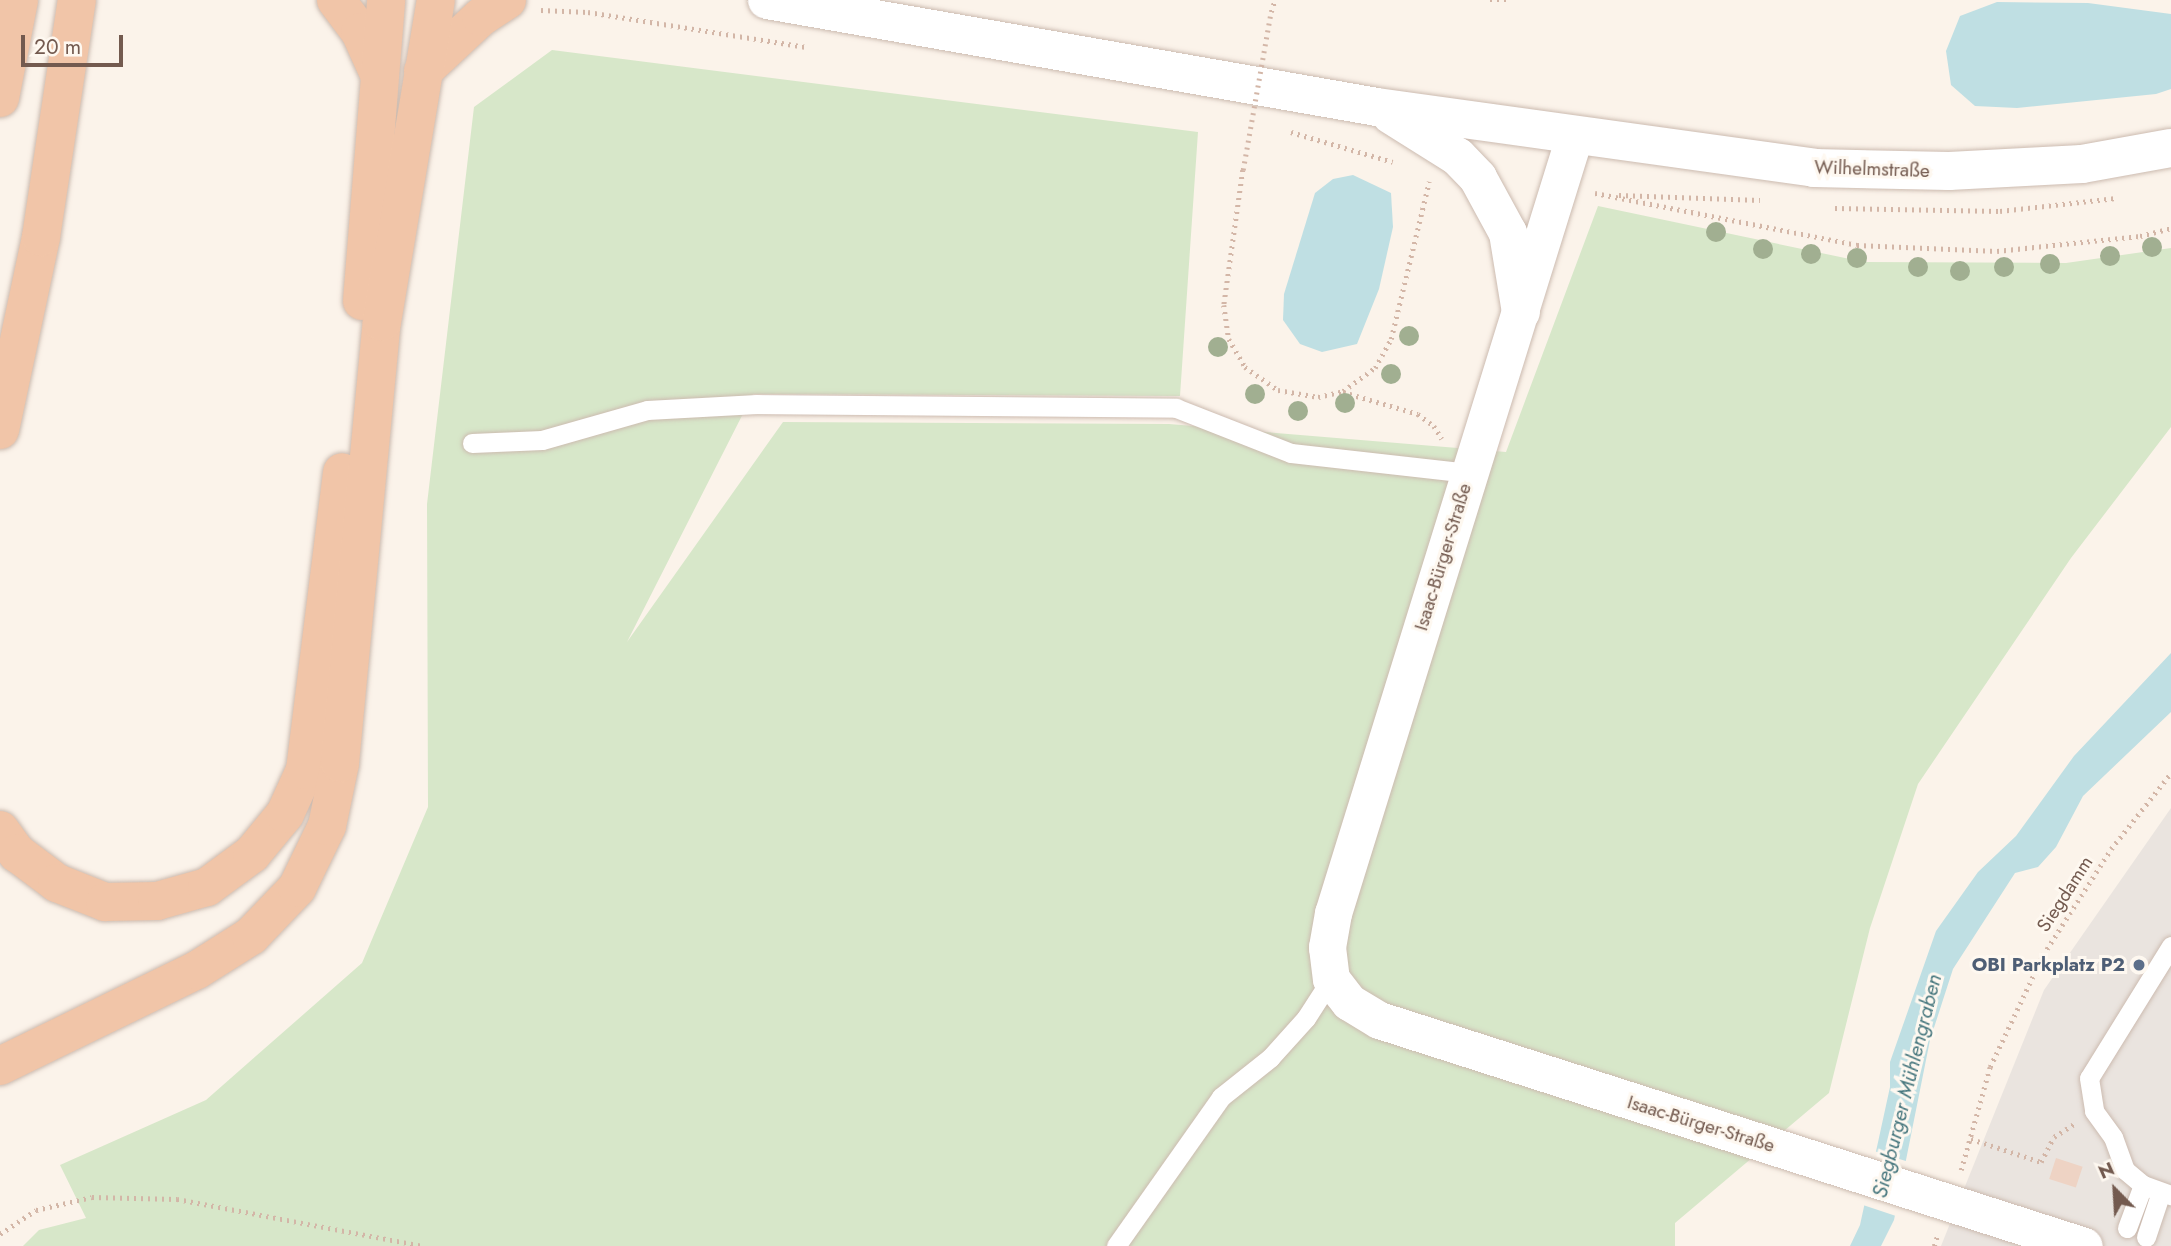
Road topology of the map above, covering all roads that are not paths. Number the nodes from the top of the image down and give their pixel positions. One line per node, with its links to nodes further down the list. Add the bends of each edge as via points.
1 (19, 0): 10 (highway)
2 (77, 0): 15 (highway, via 41,237)
3 (337, 0): 9 (highway, via 360,32)
4 (386, 0): 9 (highway)
5 (436, 0): 8 (highway)
6 (767, 0): 11 (main road, Wilhelmstraße)
7 (504, 1): 8 (highway)
8 (423, 71): 21 (highway, via 382,321 340,762 327,826 297,888 251,936 197,970)
9 (379, 74): 18 (highway, via 361,321 307,757 285,814 253,854 206,887 157,901 105,902 57,883 17,853)
10 (0, 98)
11 (1377, 107): 12 (main road, Wilhelmstraße); 14 (main road, via 1458,157 1478,177 1508,233)
12 (1574, 137): 13 (main road, Wilhelmstraße, via 1814,168 1949,171 2082,164); 14 (street, Isaac-Bürger-Straße)
13 (2171, 148)
14 (1521, 312): 17 (street, Isaac-Bürger-Straße)
15 (0, 430)
16 (472, 443): 17 (lane, via 542,440 647,411 757,404 1176,408 1291,453)
17 (1457, 470): 20 (street, Isaac-Bürger-Straße, via 1333,913 1328,947)
18 (0, 830)
19 (2171, 946): 22 (lane, via 2089,1078 2094,1111 2113,1138 2125,1170)
20 (1331, 979): 25 (lane, via 1306,1018 1270,1058 1221,1097); 26 (street, Isaac-Bürger-Straße, via 1349,1002 1378,1020)
21 (0, 1066)
22 (2158, 1191): 23 (lane); 24 (lane)
23 (2127, 1228)
24 (2146, 1237)
25 (1116, 1246)
26 (2084, 1246)

